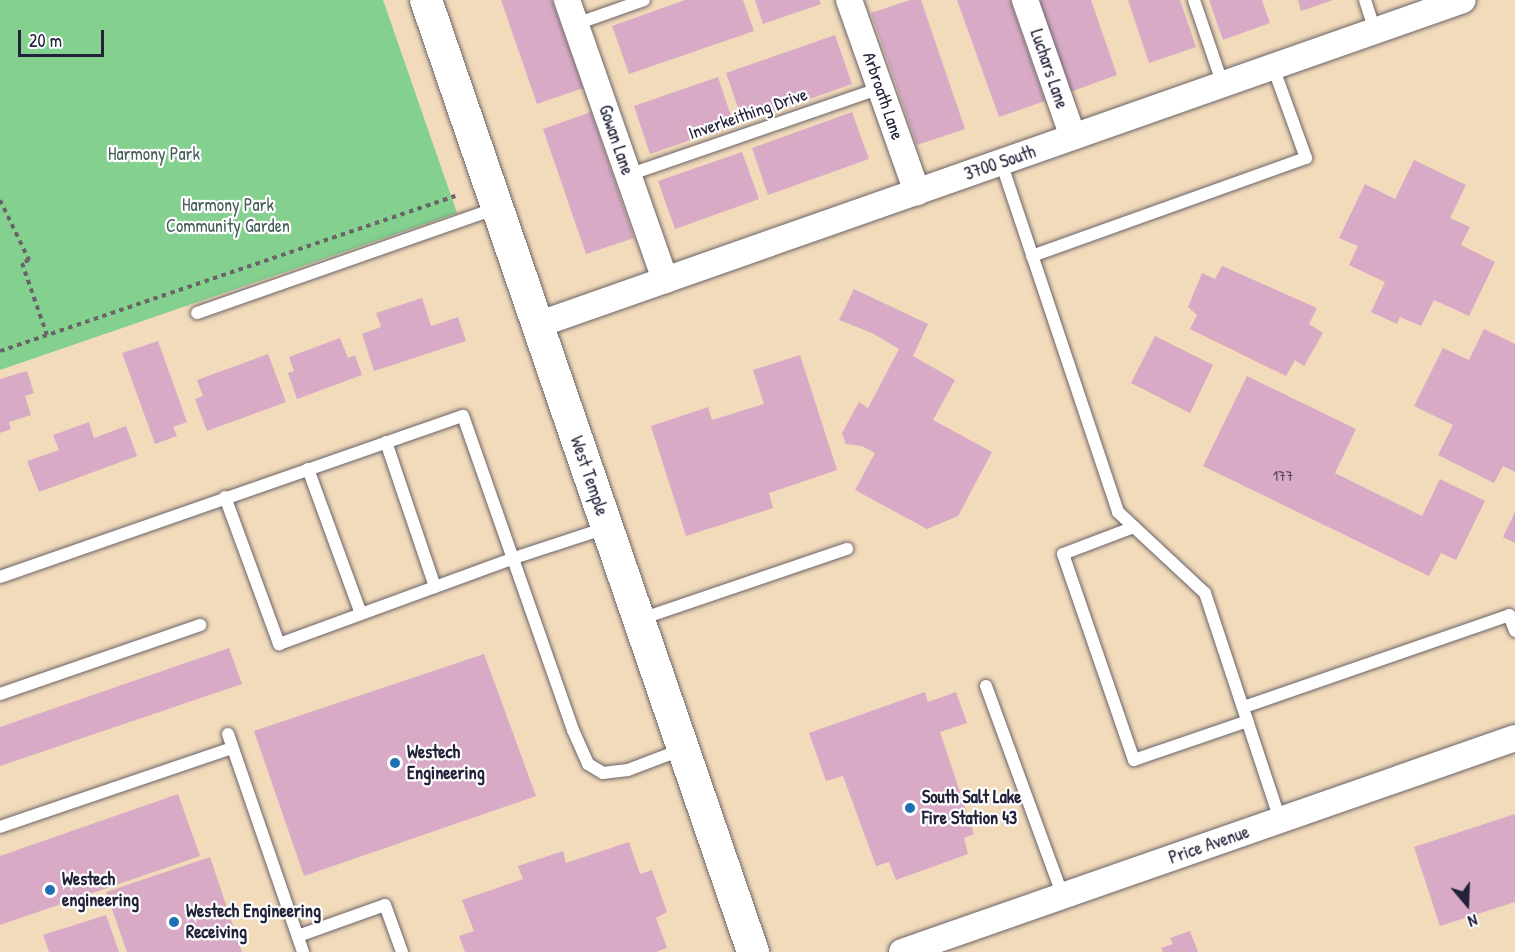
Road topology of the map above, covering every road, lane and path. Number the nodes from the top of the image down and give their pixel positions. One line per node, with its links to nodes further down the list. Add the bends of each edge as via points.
1 (426, 0): 20 (street, West Temple)
2 (567, 0): 9 (street, Gowan Lane)
3 (644, 0): 9 (lane)
4 (849, 0): 13 (street, Arbroath Lane)
5 (1024, 0): 14 (street, Luchars Lane)
6 (1194, 0): 12 (lane)
7 (1365, 0): 10 (lane)
8 (1463, 0): 10 (street, 3700 South)
9 (576, 24): 16 (street, Gowan Lane)
10 (1375, 31): 11 (street, 3700 South)
11 (1273, 67): 12 (street, 3700 South); 21 (lane, via 1306,158)
12 (1223, 85): 14 (street, 3700 South)
13 (880, 88): 16 (lane, Inverkeithing Drive); 17 (street, Arbroath Lane)
14 (1072, 137): 15 (street, 3700 South)
15 (1001, 162): 17 (street, 3700 South); 21 (lane)
16 (628, 175): 22 (street, Gowan Lane)
17 (917, 192): 22 (street, 3700 South)
18 (454, 196): 25 (path)
19 (0, 200): 25 (path, via 29,260 22,263)
20 (496, 208): 23 (lane); 24 (street, West Temple)
21 (1032, 256): 30 (lane, via 1118,512)
22 (665, 280): 24 (street, 3700 South)
23 (197, 313)
24 (537, 325): 31 (street, West Temple)
25 (47, 334): 26 (path)
26 (0, 351)
27 (386, 442): 28 (lane); 33 (lane, via 463,416); 35 (lane)
28 (308, 469): 29 (lane); 36 (lane)
29 (225, 497): 34 (lane); 36 (lane, via 279,644)
30 (1134, 527): 42 (lane, via 1205,593); 43 (lane, via 1063,554 1134,760)
31 (606, 528): 33 (lane); 37 (street, West Temple)
32 (847, 549): 37 (lane)
33 (514, 558): 35 (lane); 47 (lane, via 588,764 603,773 627,770)
34 (0, 577)
35 (435, 587): 36 (lane)
36 (361, 614)
37 (638, 620): 47 (street, West Temple)
38 (200, 625): 41 (lane)
39 (1515, 631): 42 (lane, via 1509,615)
40 (986, 686): 50 (lane)
41 (0, 694)
42 (1244, 707): 43 (lane)
43 (1248, 721): 48 (lane)
44 (228, 734): 46 (lane)
45 (1515, 738): 48 (street, Price Avenue)
46 (232, 748): 49 (lane); 51 (lane)
47 (683, 749): 54 (street, West Temple)
48 (1280, 820): 50 (street, Price Avenue)
49 (0, 827)
50 (1063, 896): 55 (street, Price Avenue)
51 (298, 936): 52 (lane); 53 (lane, via 385,905)
52 (303, 952)
53 (402, 952)
54 (753, 952)
55 (902, 952)

